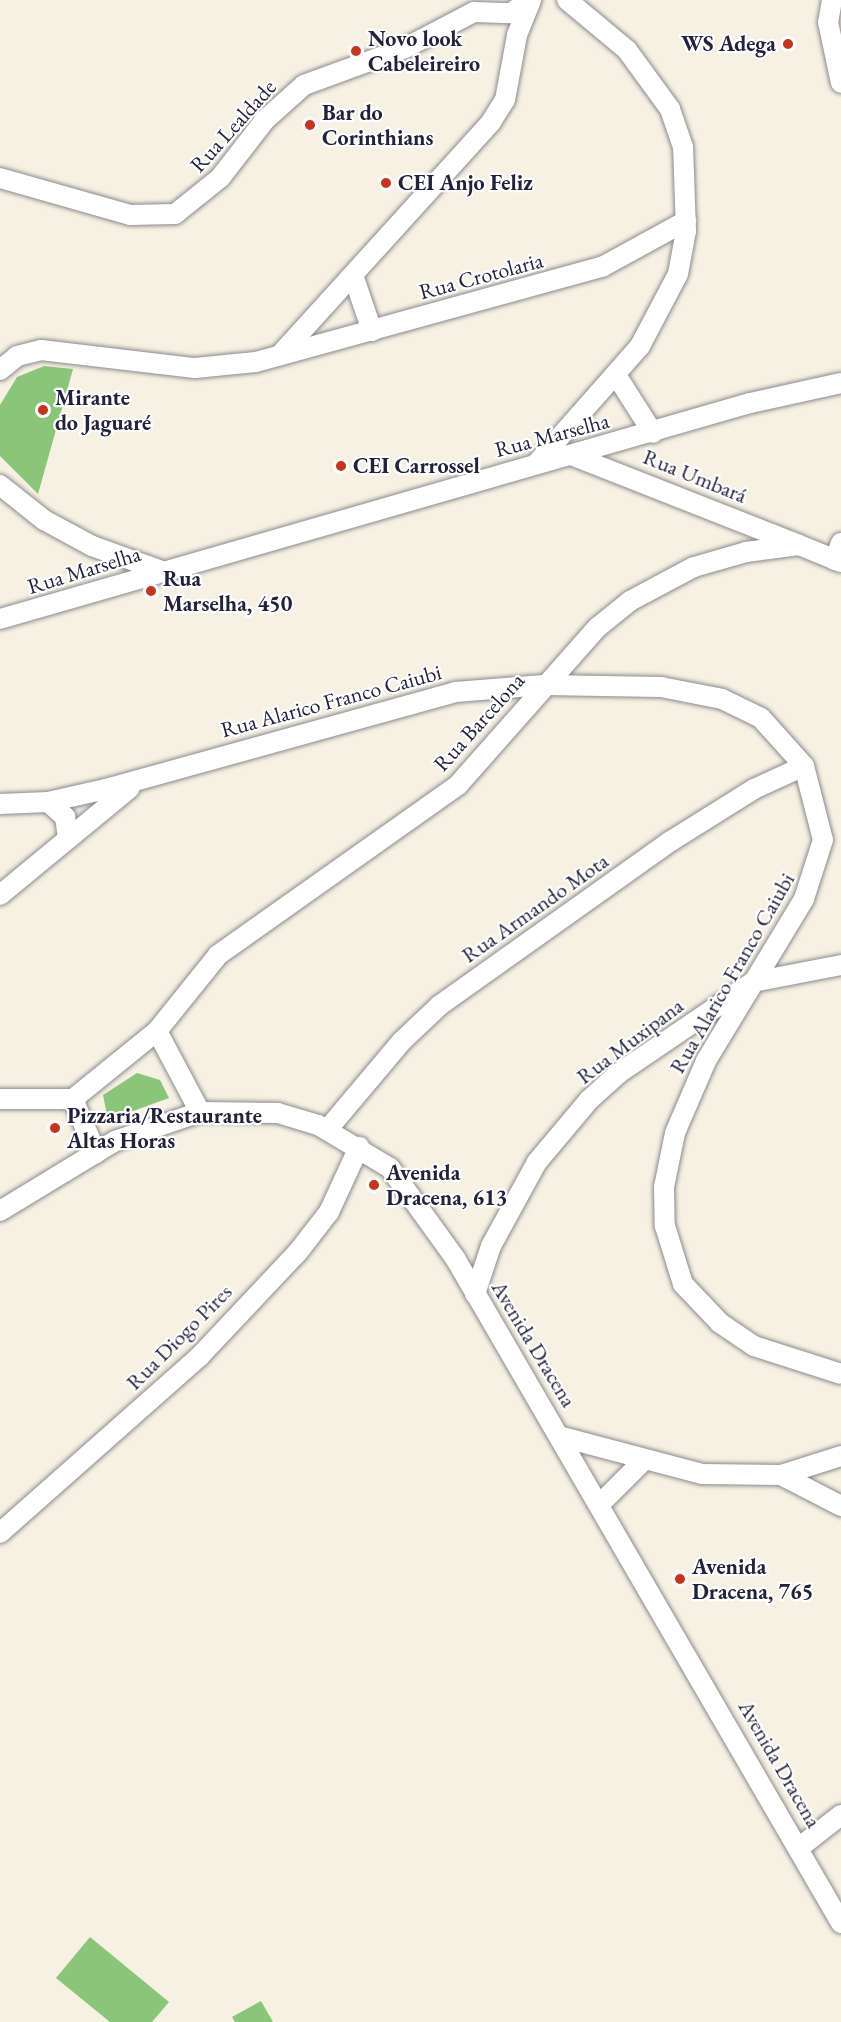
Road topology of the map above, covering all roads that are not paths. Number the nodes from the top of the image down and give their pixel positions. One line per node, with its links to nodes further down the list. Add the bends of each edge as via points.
1 (531, 0): 5 (street, Rua Lealdade, via 511,13 474,12 405,48 304,85 265,120 220,178 175,214 130,215); 7 (street, via 517,35 505,100 491,122)
2 (567, 0): 6 (street, via 627,50 670,109 683,147)
3 (832, 0): 4 (street, via 828,22)
4 (841, 83)
5 (0, 178)
6 (686, 221): 8 (street, Rua Crotolaria, via 602,267); 11 (street, via 678,274)
7 (354, 278): 8 (street); 9 (street)
8 (372, 331): 9 (street, Rua Crotolaria)
9 (280, 355): 10 (street, Rua Crotolaria, via 195,368 41,350 17,356)
10 (0, 370)
11 (618, 378): 13 (street); 15 (street)
12 (841, 383): 13 (street, Rua Marselha, via 750,402)
13 (653, 433): 14 (street, Rua Marselha)
14 (571, 455): 15 (street, Rua Marselha); 17 (street, Rua Umbará)
15 (537, 463): 19 (street, Rua Marselha)
16 (0, 484): 19 (street, via 44,520 92,546)
17 (799, 544): 18 (street); 21 (street, Rua Barcelona, via 722,557 643,592 612,613)
18 (839, 555)
19 (162, 571): 20 (street, Rua Marselha)
20 (0, 620)
21 (544, 685): 22 (street, Rua Alarico Franco Caiubi, via 661,687 722,699 761,718); 23 (street, Rua Alarico Franco Caiubi, via 455,692); 30 (street, Rua Barcelona, via 458,785 218,955)
22 (804, 766): 29 (street, Rua Alarico Franco Caiubi, via 819,808 823,840 816,873); 34 (street, Rua Armando Mota, via 754,789 671,841 440,1005 402,1041)
23 (144, 777): 24 (street, Rua Alarico Franco Caiubi); 26 (street)
24 (48, 802): 25 (street, Rua Alarico Franco Caiubi); 26 (street, via 65,817)
25 (0, 804)
26 (68, 839): 27 (street)
27 (0, 895)
28 (841, 965): 29 (street, Rua Muxipana)
29 (753, 982): 38 (street, Rua Muxipana, via 620,1073 574,1117 520,1192 491,1246); 39 (street, Rua Alarico Franco Caiubi, via 706,1060 670,1146 665,1226 683,1284 720,1323 754,1346)
30 (157, 1031): 32 (street, Rua Barcelona); 33 (street)
31 (0, 1099): 32 (street)
32 (73, 1099): 36 (street)
33 (200, 1112): 34 (street, Avenida Dracena, via 278,1113); 36 (street, Avenida Dracena, via 143,1129)
34 (327, 1130): 35 (street, Avenida Dracena)
35 (359, 1147): 38 (street, Avenida Dracena, via 390,1168 412,1192); 46 (street, Rua Diogo Pires, via 328,1212 298,1252 199,1357)
36 (96, 1153): 37 (street, Avenida Dracena)
37 (0, 1211)
38 (475, 1294): 40 (street, Avenida Dracena)
39 (841, 1374)
40 (562, 1437): 42 (street); 44 (street, Avenida Dracena)
41 (841, 1456): 43 (street)
42 (643, 1461): 43 (street, via 702,1474); 44 (street)
43 (781, 1475): 45 (street)
44 (600, 1504): 48 (street, Avenida Dracena)
45 (841, 1505)
46 (0, 1533)
47 (841, 1815): 48 (street)
48 (800, 1847): 49 (street, Avenida Dracena)
49 (841, 1923)

